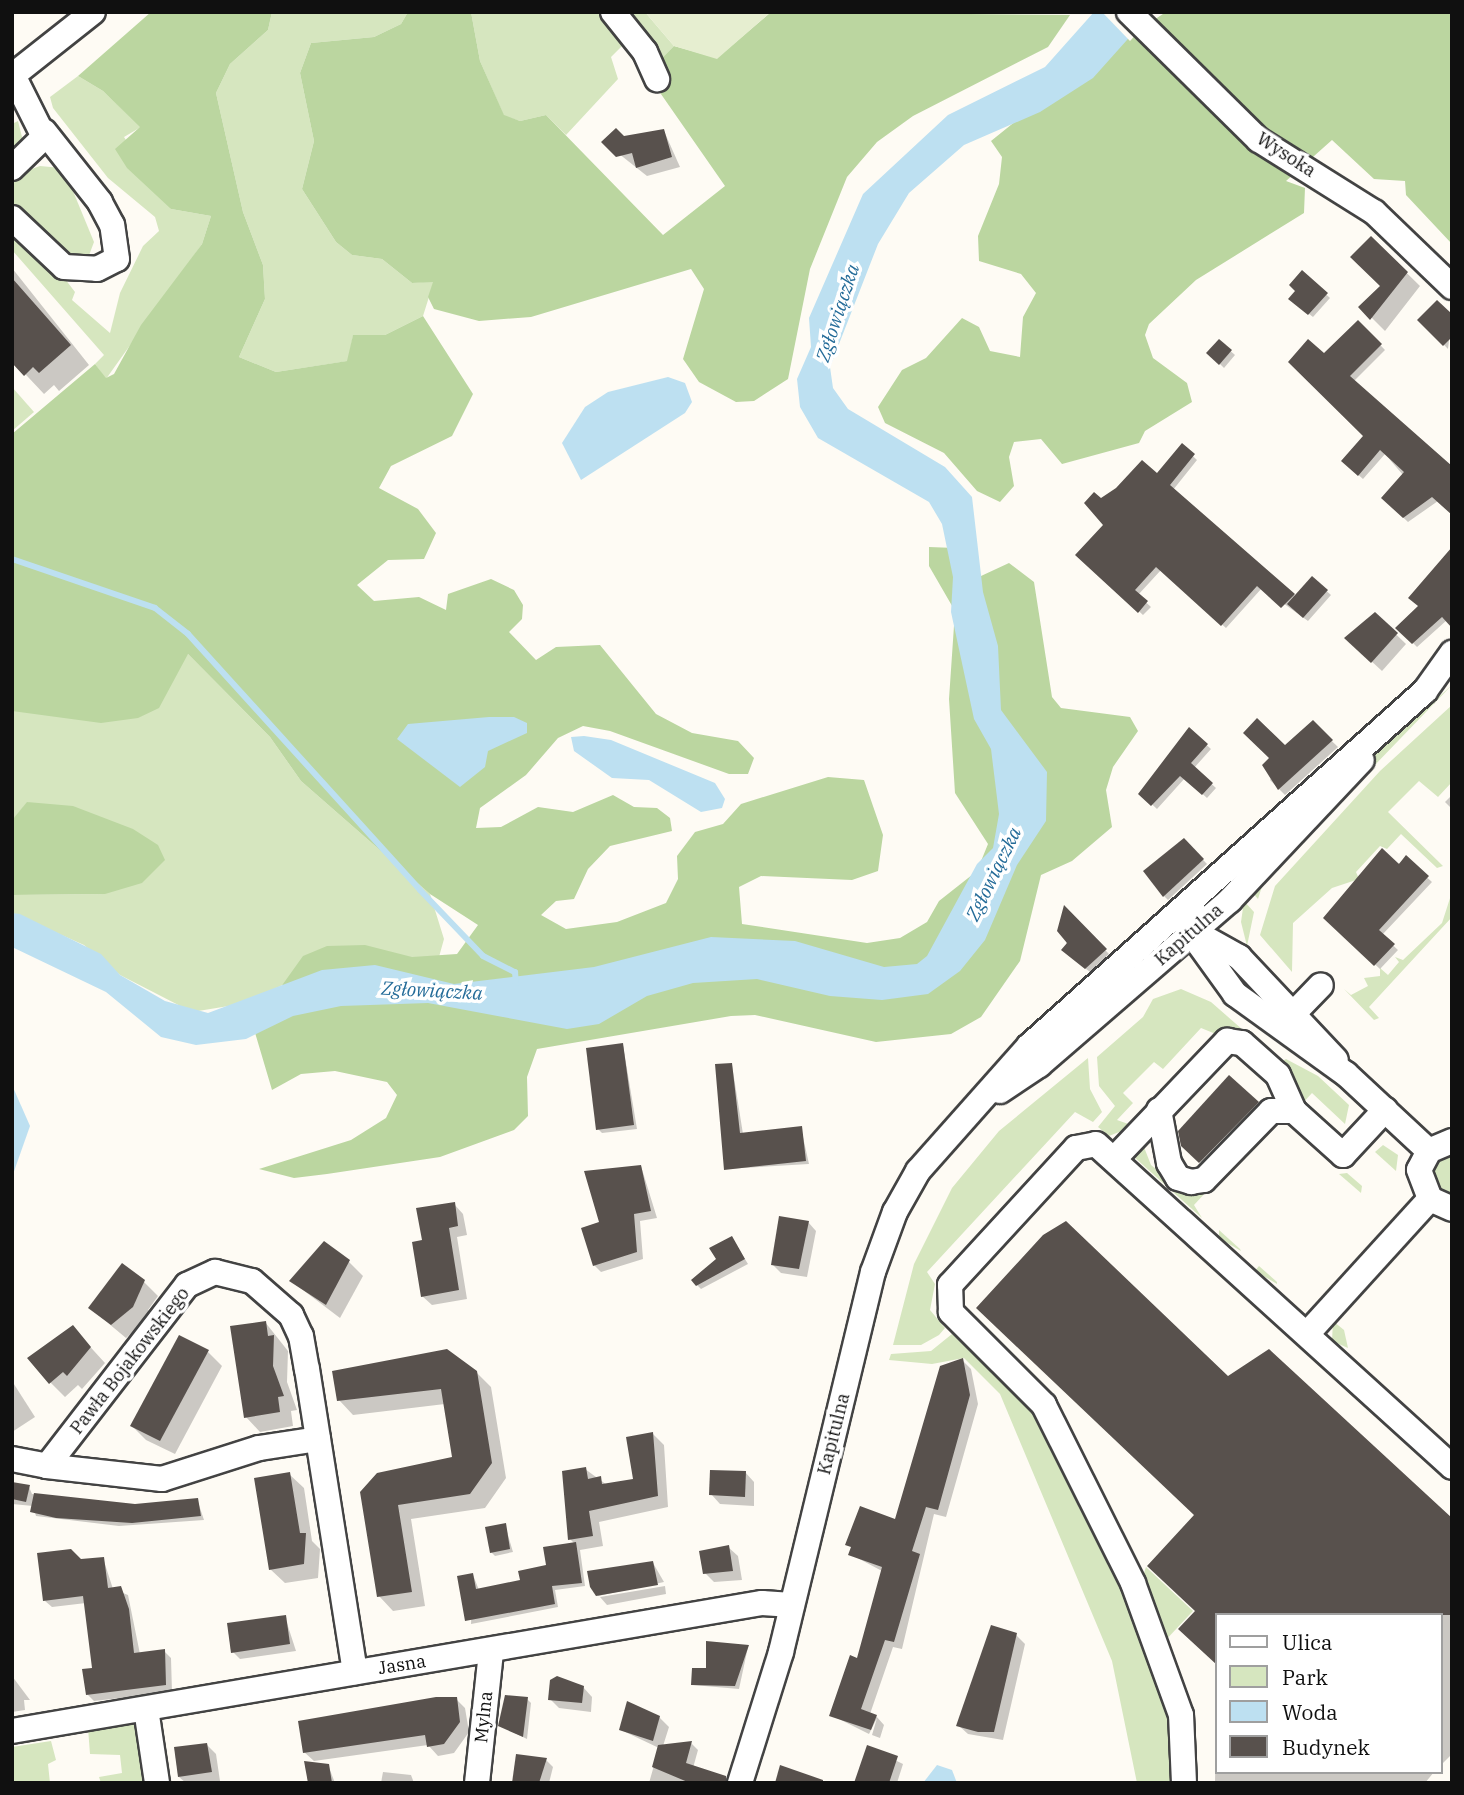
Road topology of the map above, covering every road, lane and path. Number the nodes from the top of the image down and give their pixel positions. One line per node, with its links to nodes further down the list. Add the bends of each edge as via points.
1 (93, 12): 4 (street)
2 (613, 12): 5 (street, via 646,52)
3 (1129, 12): 9 (street, Wysoka, via 1259,140 1374,212)
4 (13, 76): 6 (street)
5 (657, 79)
6 (44, 131): 7 (street, via 37,151); 8 (street, via 100,202 113,225 117,259 97,270 64,267)
7 (12, 168)
8 (12, 218)
9 (1452, 287)
10 (1452, 653): 12 (street, Kapitulna)
11 (1452, 678): 12 (street, Kapitulna)
12 (1425, 691): 13 (street, Kapitulna)
13 (1379, 734): 14 (street, Kapitulna, via 1356,747); 15 (street, Kapitulna, via 1302,828)
14 (1223, 869): 16 (street, via 1195,913); 17 (street, Kapitulna)
15 (1230, 900): 16 (street, Kapitulna); 18 (street, via 1224,925)
16 (1194, 930): 17 (street); 18 (street); 19 (street); 20 (street, Kapitulna)
17 (1153, 933): 24 (street, Kapitulna)
18 (1240, 957): 22 (street)
19 (1218, 975): 20 (street, via 1180,960); 23 (street, via 1270,1024)
20 (1139, 979): 24 (street, Kapitulna, via 1039,1065)
21 (1321, 985): 22 (street)
22 (1295, 1012): 23 (street)
23 (1346, 1074): 25 (street)
24 (972, 1107): 37 (street, Kapitulna, via 918,1171 885,1235)
25 (1385, 1110): 26 (street, via 1343,1155); 29 (street)
26 (1294, 1111): 27 (street, via 1278,1074 1242,1043 1231,1041 1219,1045); 27 (street, via 1271,1111 1204,1180 1178,1178)
27 (1153, 1117): 30 (street)
28 (1452, 1141): 29 (street)
29 (1429, 1151): 31 (street, via 1419,1170)
30 (1116, 1157): 32 (street); 45 (street, via 1096,1143 1076,1148 950,1285 946,1299 958,1320 1044,1405 1133,1583 1181,1715)
31 (1441, 1204): 32 (street)
32 (1307, 1334): 36 (street)
33 (318, 1439): 35 (street, via 259,1448 162,1479); 35 (street, Pawła Bojakowskiego, via 301,1336 290,1315 252,1281 215,1272 178,1294); 39 (street, Pawła Bojakowskiego)
34 (12, 1459): 35 (street)
35 (47, 1466)
36 (1452, 1467)
37 (792, 1605): 38 (street, Jasna, via 762,1603); 44 (street, Kapitulna)
38 (491, 1651): 39 (street, Jasna); 43 (street, Mylna)
39 (355, 1672): 40 (street, Jasna)
40 (146, 1709): 41 (street, Jasna); 42 (street)
41 (12, 1731)
42 (157, 1783)
43 (477, 1783)
44 (740, 1783)
45 (1184, 1783)

